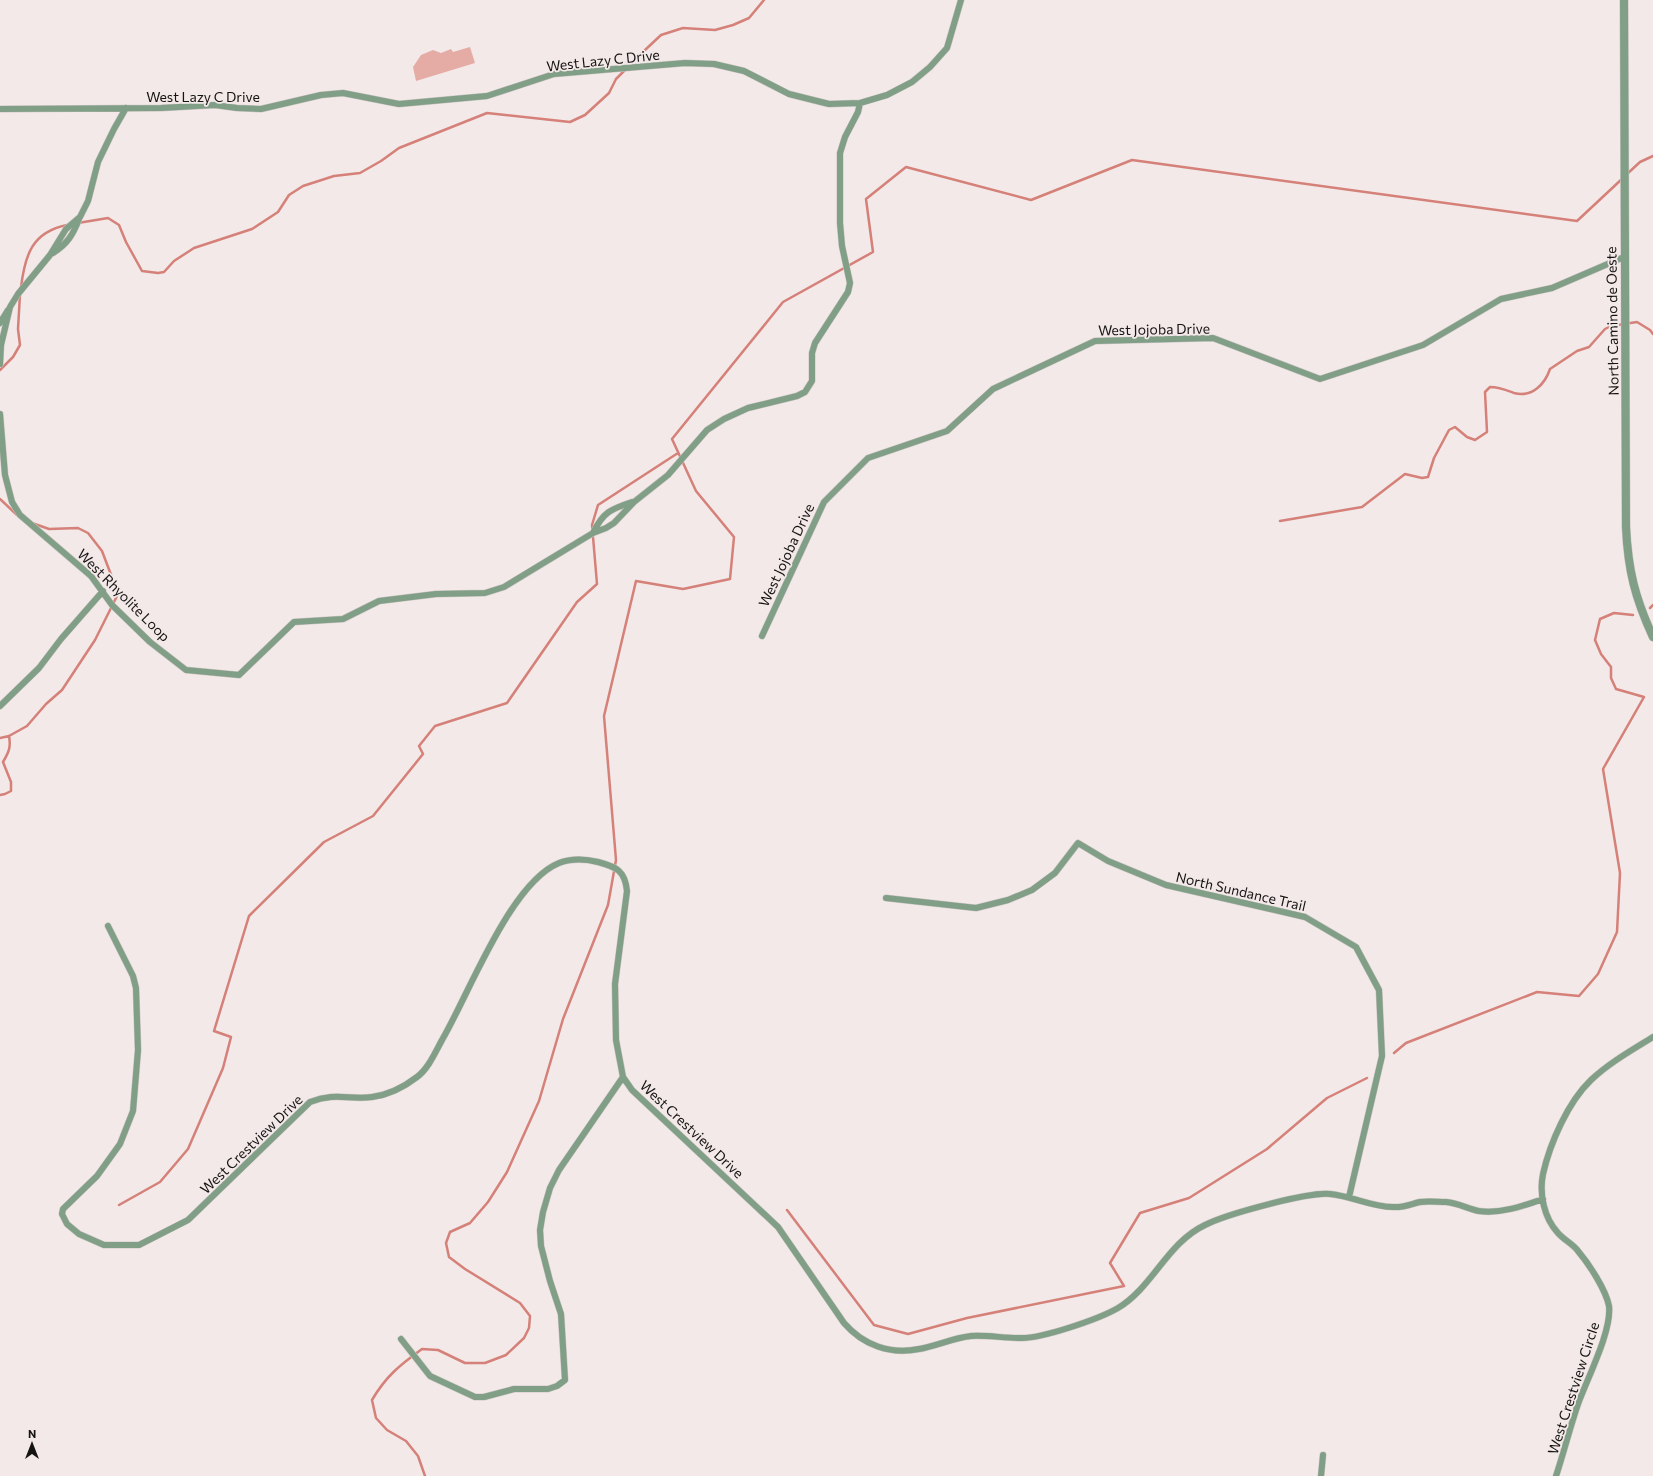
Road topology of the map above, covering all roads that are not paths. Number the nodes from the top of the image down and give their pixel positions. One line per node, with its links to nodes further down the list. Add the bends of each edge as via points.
1 (960, 0): 3 (street, West Lazy C Drive, via 947,48 930,67 912,82 887,95)
2 (1624, 0): 8 (street, North Camino de Oeste)
3 (860, 103): 4 (street, West Lazy C Drive, via 829,104 789,94 744,71 714,64 685,63 554,74 487,96 399,104 343,93 321,95 261,109 214,105); 13 (street, West Rhyolite Loop, via 840,153 840,223 850,283 848,292 815,343 812,353 812,381 809,387 797,396 748,408 707,430 660,483)
4 (126, 108): 5 (street, West Lazy C Drive); 6 (street, via 98,162 88,201)
5 (0, 109)
6 (80, 217): 7 (street, via 66,229); 7 (street, via 66,245)
7 (50, 255): 9 (street)
8 (1624, 257): 16 (street, West Jojoba Drive, via 1552,288 1501,299 1424,345 1320,379 1213,338 1095,341 993,389 947,431 868,458 824,502); 17 (street, North Camino de Oeste, via 1628,560 1635,593)
9 (10, 307): 10 (street); 11 (street, via 1,345)
10 (0, 323)
11 (0, 364)
12 (0, 414): 15 (street, West Rhyolite Loop, via 5,475 12,502 20,515 91,576)
13 (634, 502): 14 (street, West Rhyolite Loop, via 614,523); 14 (street, West Rhyolite Loop, via 610,510 602,516)
14 (593, 533): 15 (street, West Rhyolite Loop, via 504,587 485,592 436,594 379,601 343,619 294,622 239,675 186,670 150,642)
15 (103, 591): 18 (street, via 39,668)
16 (762, 636)
17 (1653, 637)
18 (0, 706)
19 (886, 898): 23 (street, North Sundance Trail, via 976,908 1008,900 1032,890 1055,873 1078,843 1108,862 1166,885 1305,916 1356,947 1379,990 1382,1056)
20 (108, 926): 22 (street, West Crestview Drive, via 133,976 136,988 138,1050 133,1111 120,1144 97,1176 63,1209 62,1214 67,1224 79,1234 104,1245 139,1245 188,1220 310,1102 324,1097 372,1097 393,1091 418,1077 449,1029 489,948 513,908 542,873 559,863 588,860 610,865 622,872 626,879 628,891 615,984 616,1040)
21 (1653, 1037): 24 (street, West Crestview Circle, via 1590,1081 1569,1108 1543,1175)
22 (623, 1077): 23 (street, West Crestview Drive, via 632,1090 778,1227 854,1335 881,1348 918,1350 963,1337 982,1335 1021,1338 1044,1334 1118,1308 1139,1292 1171,1251 1204,1225 1314,1195); 25 (street, via 559,1170 550,1188 543,1212 541,1246 561,1314 565,1380 558,1386 548,1389 514,1389 475,1397 430,1376)
23 (1349, 1196): 24 (street, West Crestview Drive, via 1379,1206 1395,1208 1421,1202 1450,1202 1480,1211 1520,1207)
24 (1542, 1199): 28 (street, West Crestview Circle, via 1545,1213 1558,1233 1578,1250 1606,1294 1609,1307 1606,1331 1578,1405)
25 (401, 1339)
26 (1323, 1455): 27 (street)
27 (1321, 1476)
28 (1556, 1476)

